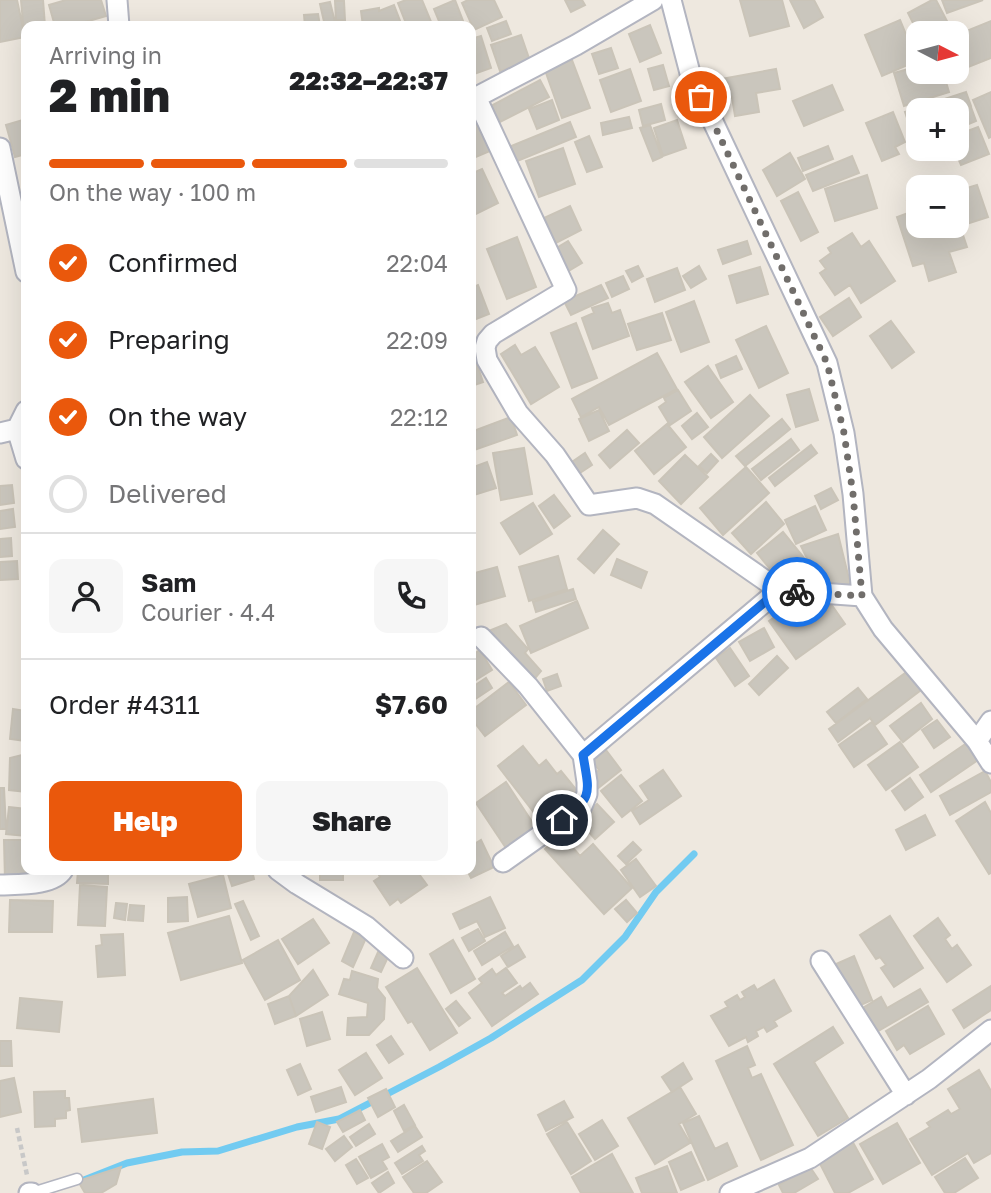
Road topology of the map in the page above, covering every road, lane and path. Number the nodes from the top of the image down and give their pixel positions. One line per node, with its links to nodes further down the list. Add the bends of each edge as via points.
1 (117, 0): 3 (street)
2 (668, 0): 4 (street); 12 (street, via 690,73 827,363 844,433)
3 (119, 21)
4 (476, 98)
5 (476, 103): 11 (street, via 566,289 486,341 486,360 518,413 555,455 589,505 637,498 654,504)
6 (0, 148): 7 (street)
7 (21, 248)
8 (21, 417): 9 (street)
9 (8, 431): 10 (street)
10 (21, 451)
11 (779, 590): 12 (street); 16 (street)
12 (862, 596): 15 (street, via 883,629)
13 (481, 637): 16 (street, via 528,686)
14 (991, 720): 15 (street)
15 (977, 741): 17 (street)
16 (583, 755): 18 (street, via 587,794 582,806)
17 (991, 763)
18 (503, 862)
19 (58, 875): 21 (street)
20 (285, 875): 22 (street, via 366,926)
21 (0, 885)
22 (403, 958)
23 (821, 961): 25 (street)
24 (991, 1030): 25 (street)
25 (905, 1095): 29 (street, via 810,1158)
26 (17, 1128): 28 (path)
27 (77, 1179): 28 (lane)
28 (31, 1193)
29 (730, 1193)

